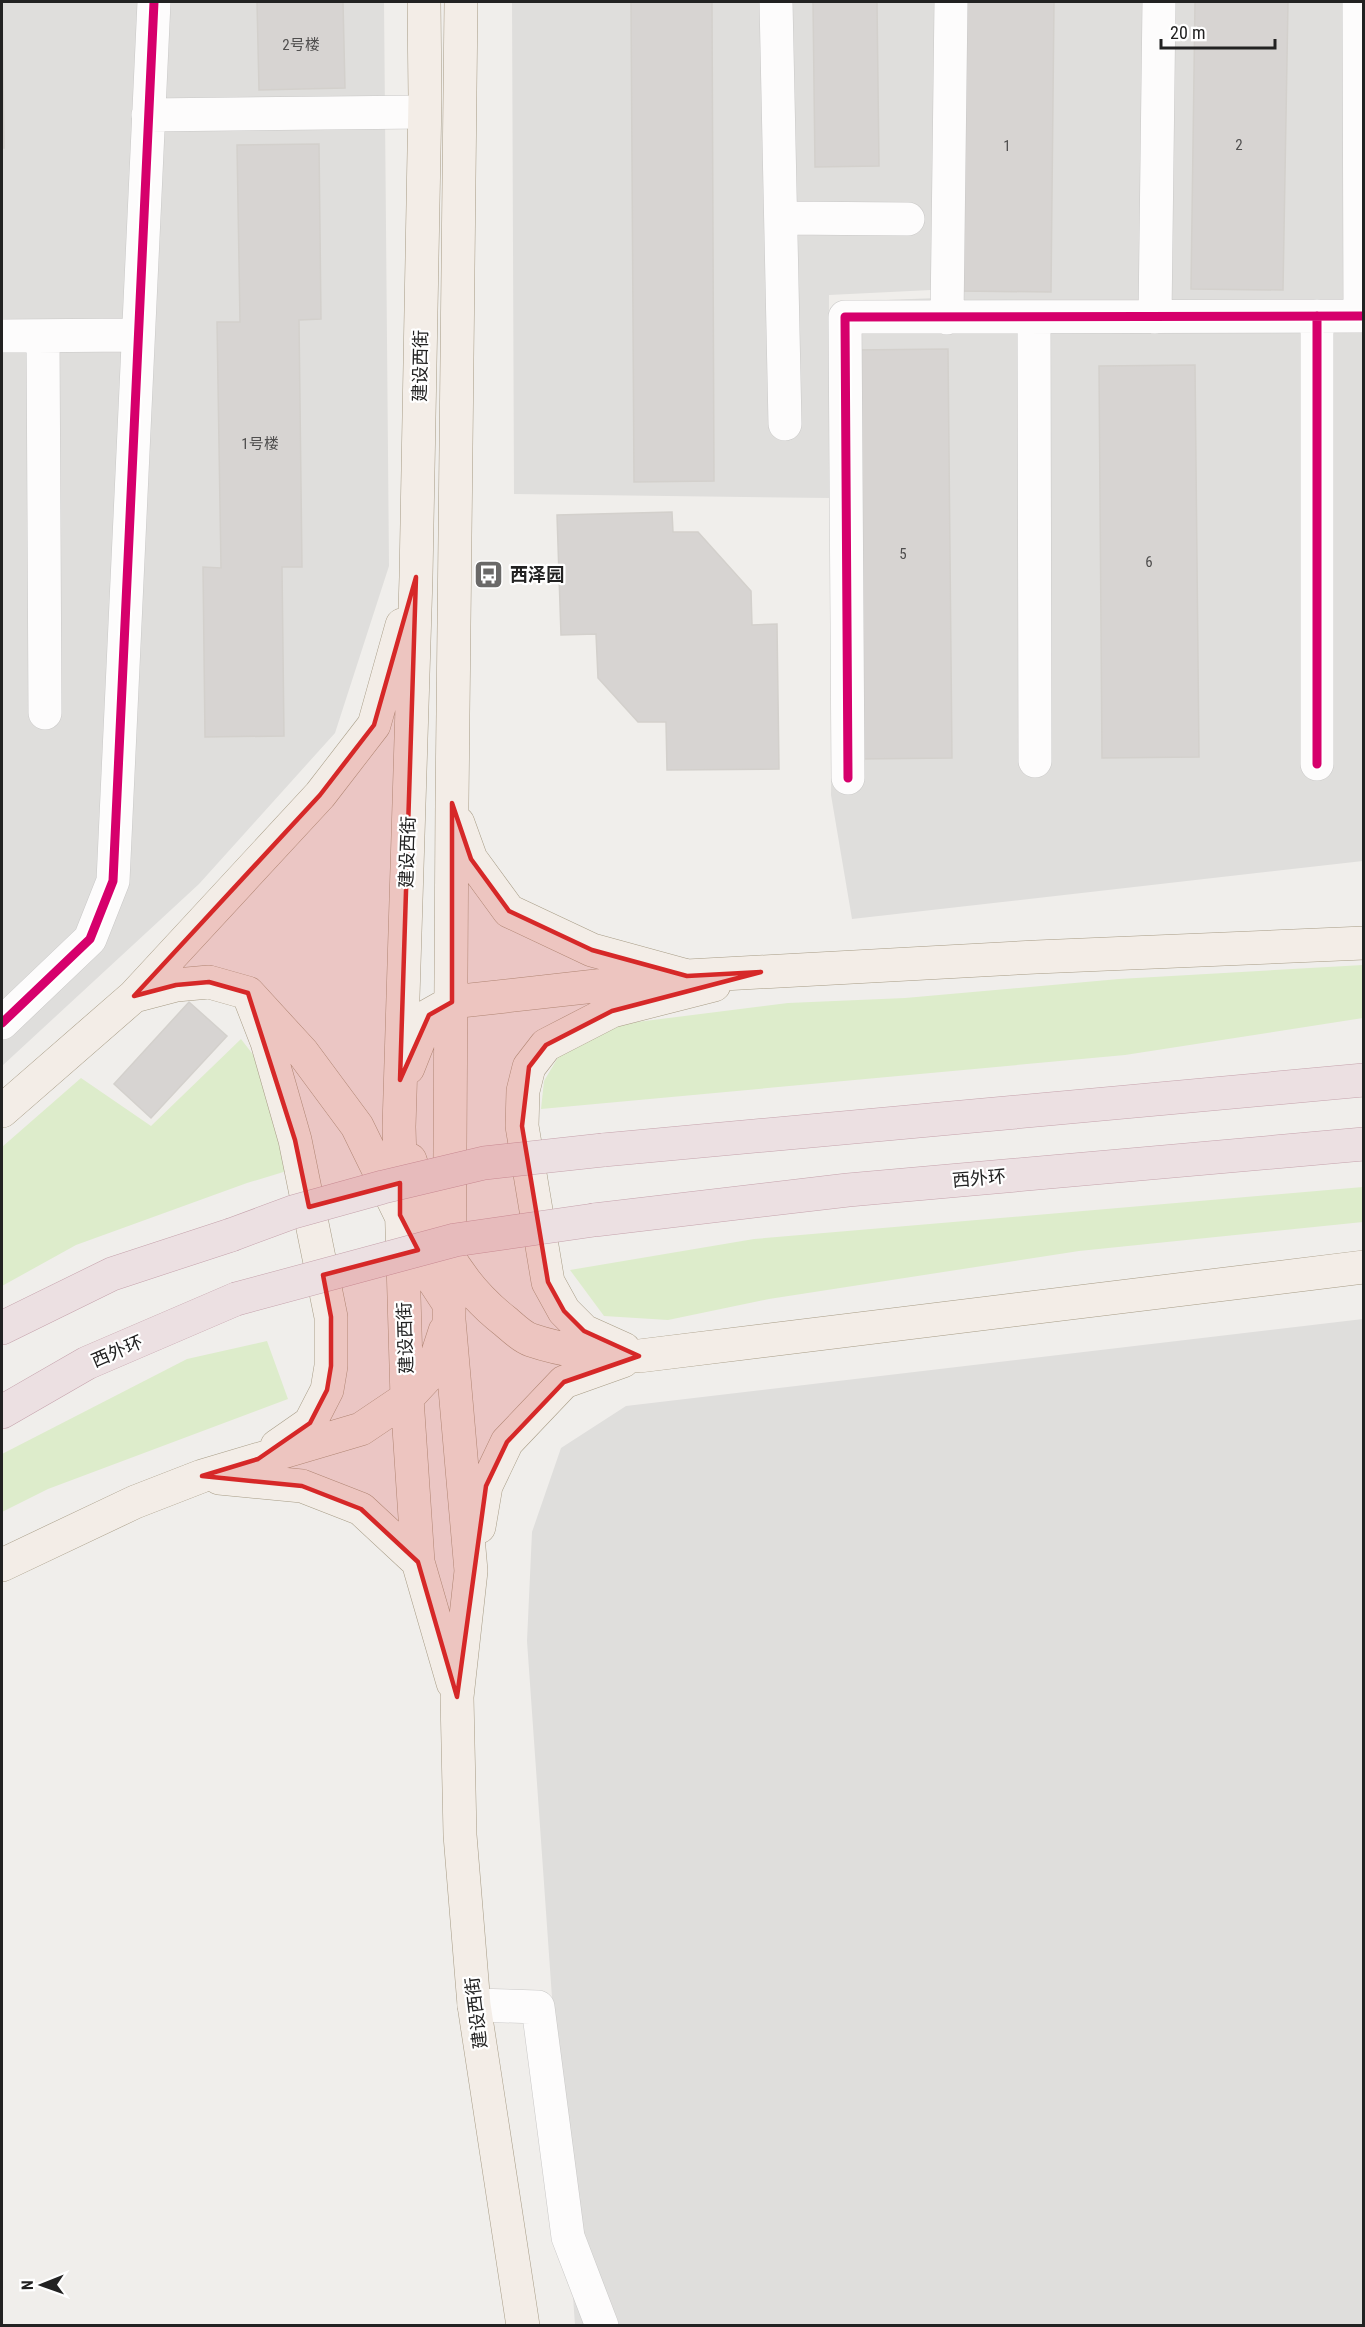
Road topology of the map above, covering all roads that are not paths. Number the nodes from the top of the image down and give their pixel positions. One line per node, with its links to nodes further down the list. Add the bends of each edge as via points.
1 (154, 2): 9 (street)
2 (424, 2): 8 (main road, 建设西街)
3 (461, 2): 26 (main road, 建设西街)
4 (776, 2): 10 (street)
5 (951, 2): 16 (street)
6 (1159, 2): 15 (street)
7 (1359, 2): 13 (street)
8 (424, 112): 9 (street); 21 (main road, 建设西街)
9 (148, 115): 17 (street)
10 (781, 218): 11 (street); 20 (street)
11 (908, 219)
12 (1317, 316): 13 (street); 15 (street); 24 (street)
13 (1362, 316)
14 (1034, 317): 15 (street); 16 (street); 23 (street)
15 (1155, 317)
16 (947, 318): 25 (street, via 845,317)
17 (137, 335): 19 (street); 33 (street, via 113,881 90,939)
18 (2, 336): 19 (street)
19 (43, 336): 22 (street)
20 (785, 424)
21 (416, 577): 31 (main road, via 374,725 320,795); 35 (main road, 建设西街)
22 (45, 713)
23 (1035, 761)
24 (1317, 764)
25 (848, 778)
26 (452, 803): 29 (main road, via 471,859 510,911 592,950); 32 (main road, 建设西街)
27 (1364, 944): 28 (main road)
28 (761, 972): 29 (main road); 44 (main road, via 612,1011 546,1045 529,1067 522,1126 548,1282 564,1311 584,1331)
29 (687, 976): 32 (main road)
30 (248, 993): 31 (main road, via 209,982 176,985); 39 (main road, via 303,1053 357,1125); 47 (main road, via 267,1042 295,1140 332,1317 327,1390 310,1423)
31 (134, 996): 36 (main road)
32 (452, 1002): 35 (main road, via 429,1016); 40 (main road, 建设西街)
33 (2, 1023)
34 (1364, 1080): 43 (highway, bridge, via 603,1150 473,1166 293,1212 112,1274)
35 (399, 1091): 37 (main road, 建设西街)
36 (2, 1110)
37 (399, 1127): 39 (main road, 建设西街); 40 (main road, via 425,1206)
38 (1364, 1144): 46 (highway, 西外环, bridge, via 848,1190 455,1240 236,1299 87,1363)
39 (400, 1215): 42 (main road); 45 (main road, 建设西街)
40 (449, 1261): 42 (main road, 建设西街); 44 (main road, via 482,1303 528,1340 576,1353)
41 (1364, 1267): 44 (main road)
42 (449, 1312): 45 (main road, via 432,1371); 51 (main road, 建设西街)
43 (2, 1328)
44 (639, 1356): 51 (main road, via 564,1382 507,1442 486,1486)
45 (407, 1398): 47 (main road, via 361,1429); 49 (main road, 建设西街)
46 (2, 1412)
47 (258, 1459): 48 (main road)
48 (202, 1476): 49 (main road, via 302,1486 361,1509); 50 (main road, via 135,1502)
49 (418, 1562): 52 (main road, 建设西街)
50 (2, 1565)
51 (471, 1571): 52 (main road, 建设西街)
52 (457, 1697): 53 (main road, 建设西街, via 460,1835)
53 (474, 2005): 54 (main road, 建设西街); 55 (street, via 538,2007 568,2237)
54 (523, 2325)
55 (602, 2325)

